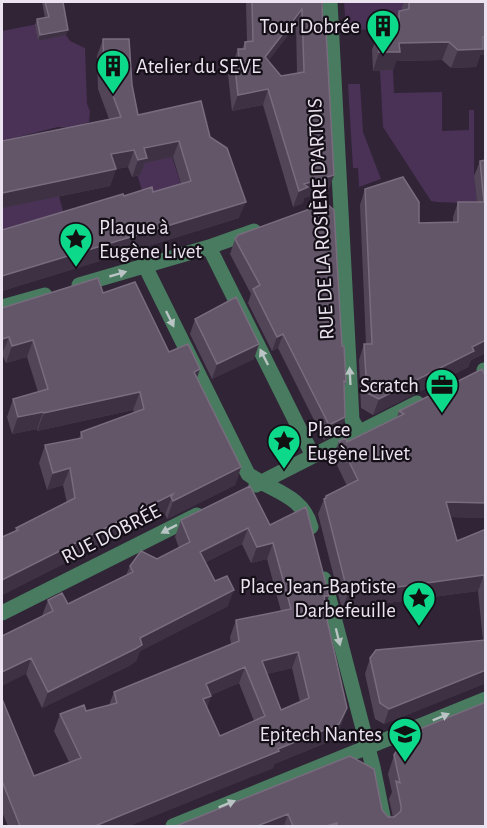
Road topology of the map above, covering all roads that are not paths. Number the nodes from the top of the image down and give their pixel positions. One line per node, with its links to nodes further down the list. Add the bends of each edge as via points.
1 (330, 2): 2 (street, RUE DE LA ROSIÈRE D'ARTOIS)
2 (341, 200): 3 (street); 9 (street, RUE DE LA ROSIÈRE D'ARTOIS, one-way to 2, via 352,420)
3 (325, 205)
4 (264, 227): 5 (street)
5 (209, 247): 6 (street); 10 (street, one-way to 5)
6 (145, 266): 7 (street, one-way to 6); 11 (street, one-way to 11, via 248,474)
7 (2, 308)
8 (430, 397): 9 (street)
9 (359, 432): 10 (street)
10 (313, 456): 11 (street)
11 (260, 483): 12 (street); 14 (street, via 295,501 308,515)
12 (240, 494)
13 (214, 506): 16 (street, RUE DOBRÉE, one-way to 16)
14 (314, 540)
15 (320, 562): 18 (street, one-way to 18)
16 (2, 613)
17 (486, 699): 18 (street, one-way to 17)
18 (367, 747): 19 (street, one-way to 18); 20 (street)
19 (173, 826)
20 (385, 826)

